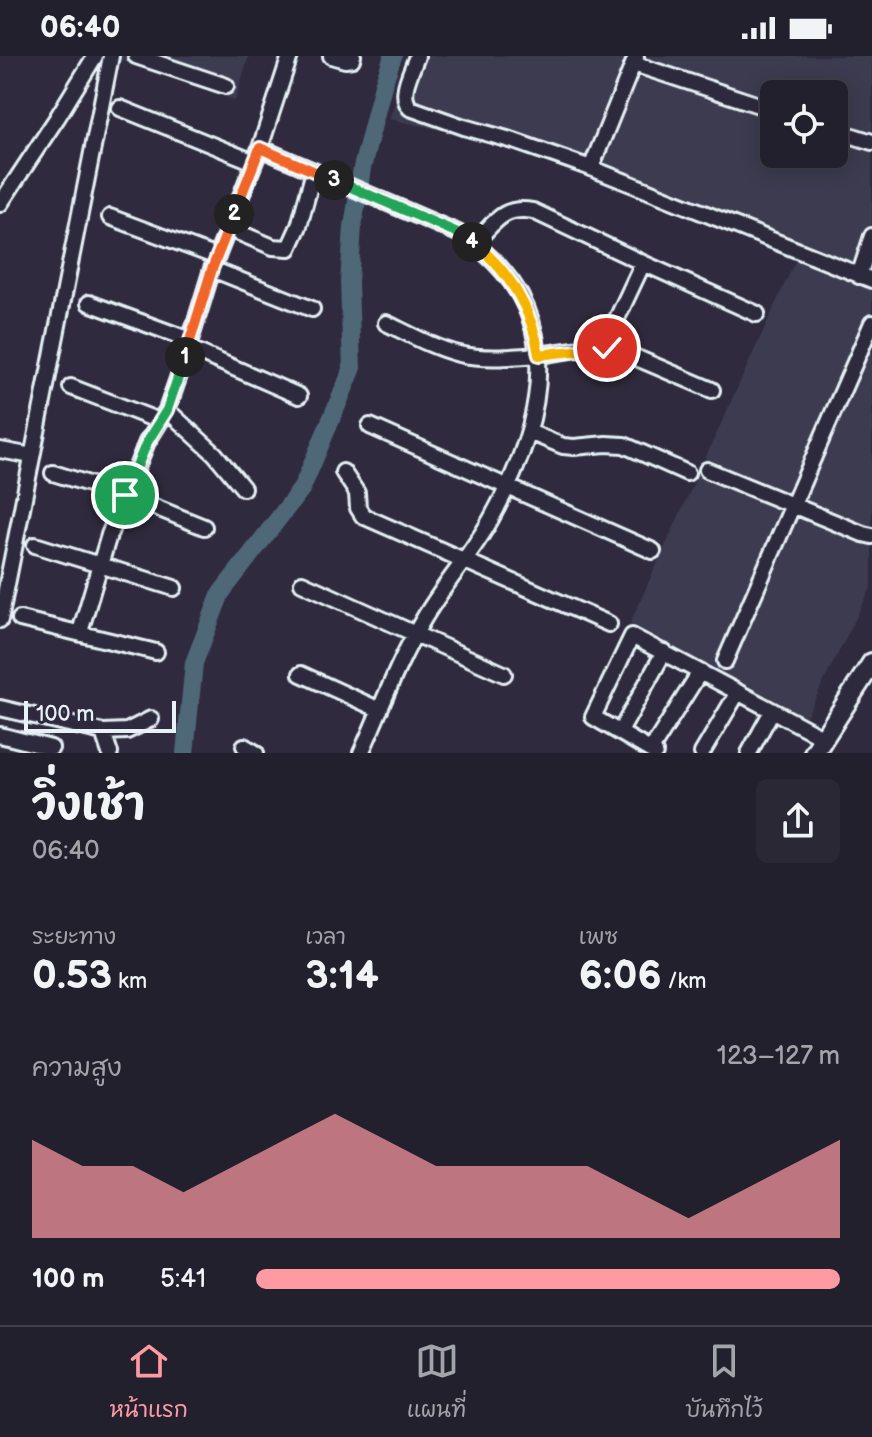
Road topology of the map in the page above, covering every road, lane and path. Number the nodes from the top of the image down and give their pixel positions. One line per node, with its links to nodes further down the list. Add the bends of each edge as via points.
1 (95, 56): 17 (street)
2 (111, 56): 40 (street)
3 (136, 56): 9 (street)
4 (290, 56): 14 (street)
5 (331, 56): 6 (street)
6 (353, 56)
7 (417, 56): 15 (street, via 404,95 410,108)
8 (635, 60): 10 (street); 15 (street)
9 (226, 86)
10 (760, 105)
11 (120, 108): 14 (street)
12 (848, 134): 13 (street)
13 (872, 142)
14 (257, 155): 16 (street); 19 (street)
15 (591, 168): 24 (street)
16 (314, 171): 19 (street, via 289,248 273,247); 21 (street)
17 (0, 204)
18 (110, 217): 22 (street)
19 (228, 228): 22 (street)
20 (872, 236): 24 (street)
21 (474, 243): 23 (street, via 505,212 523,209); 32 (street, via 515,287)
22 (214, 263): 26 (street); 30 (street)
23 (643, 263): 27 (street); 31 (street)
24 (866, 278)
25 (89, 303): 30 (street)
26 (312, 309)
27 (757, 314)
28 (386, 323): 32 (street, via 456,353)
29 (872, 323): 48 (street)
30 (189, 344): 35 (street); 36 (street)
31 (607, 348): 32 (street); 34 (street)
32 (539, 355): 38 (street)
33 (71, 387): 36 (street)
34 (712, 390)
35 (299, 396)
36 (163, 415): 46 (street, via 215,454); 47 (street)
37 (370, 426): 45 (street)
38 (529, 432): 44 (street, via 563,446 624,445); 45 (street)
39 (0, 450): 40 (street)
40 (32, 456): 51 (street)
41 (707, 470): 48 (street)
42 (343, 472): 54 (street, via 357,493 363,516)
43 (53, 473): 47 (street)
44 (687, 473)
45 (508, 487): 53 (street); 54 (street)
46 (243, 488)
47 (125, 495): 49 (street); 55 (street)
48 (793, 504): 50 (street); 65 (street)
49 (204, 527)
50 (869, 537)
51 (7, 543): 59 (street)
52 (35, 545): 55 (street)
53 (653, 551)
54 (464, 560): 60 (street); 62 (street)
55 (100, 566): 57 (street); 61 (street)
56 (302, 583): 62 (street)
57 (174, 588)
58 (20, 619): 61 (street)
59 (0, 620)
60 (609, 624)
61 (80, 632): 63 (street)
62 (414, 634): 69 (street); 72 (street)
63 (156, 652)
64 (664, 652): 67 (street); 76 (street); 76 (street, via 632,636 593,717)
65 (725, 661)
66 (872, 663): 78 (main road)
67 (700, 672): 70 (street); 80 (street)
68 (301, 674): 72 (street)
69 (504, 674)
70 (738, 692): 73 (street); 83 (street)
71 (0, 708): 75 (street)
72 (380, 710): 82 (street)
73 (772, 711): 78 (street); 84 (street)
74 (151, 719): 75 (street, via 127,731)
75 (103, 732): 81 (street)
76 (620, 732): 80 (street)
77 (0, 735): 79 (street)
78 (819, 746)
79 (51, 748)
80 (653, 752)
81 (110, 753)
82 (361, 753)
83 (702, 753)
84 (749, 753)

